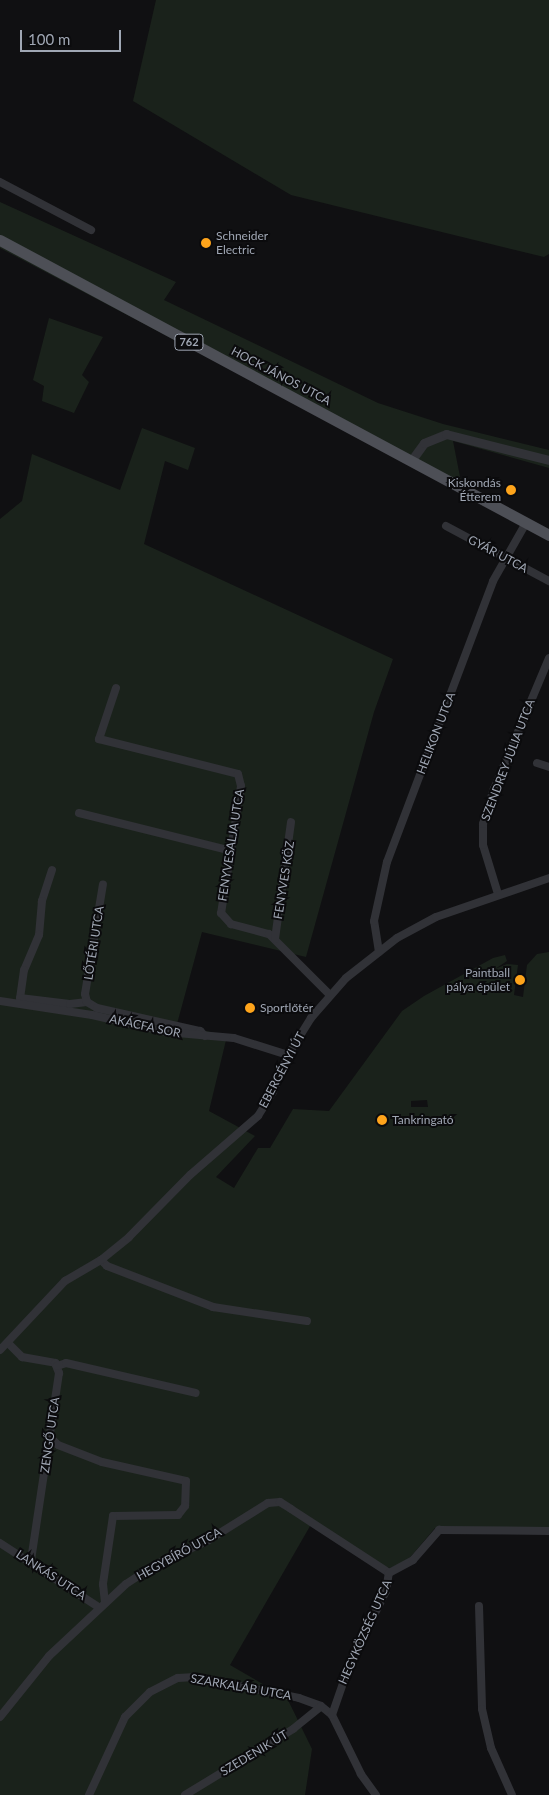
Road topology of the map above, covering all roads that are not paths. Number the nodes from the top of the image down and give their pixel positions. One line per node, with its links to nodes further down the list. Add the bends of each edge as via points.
1 (0, 182): 2 (street)
2 (91, 230)
3 (0, 240): 5 (main road, HOCK JÁNOS UTCA / 762)
4 (549, 460): 5 (street, via 446,434 430,439 417,450)
5 (411, 462): 6 (main road, HOCK JÁNOS UTCA / 762)
6 (526, 523): 8 (main road, HOCK JÁNOS UTCA / 762); 9 (street, HELIKON UTCA)
7 (446, 526): 9 (street, GYÁR UTCA)
8 (549, 535)
9 (506, 558): 10 (street, GYÁR UTCA); 23 (street, HELIKON UTCA, via 493,581 388,862 374,921)
10 (549, 581)
11 (549, 658): 21 (street, SZENDREY JÚLIA UTCA, via 494,789 483,824 483,845)
12 (116, 688): 17 (street, FENYVESALJA UTCA, via 99,739 238,774 241,786)
13 (537, 763): 14 (street)
14 (549, 767)
15 (79, 813): 17 (street)
16 (291, 822): 22 (street, FENYVES KÖZ)
17 (231, 851): 22 (street, FENYVESALJA UTCA, via 221,908 223,918 231,924 263,932)
18 (52, 870): 26 (street, via 42,901 39,935 24,970 20,998 70,1004)
19 (549, 878): 21 (street, EBERGÉNYI ÚT)
20 (103, 884): 26 (street, LŐTÉRI UTCA, via 85,994)
21 (498, 894): 23 (street, EBERGÉNYI ÚT, via 436,917)
22 (275, 939): 24 (street, FENYVESALJA UTCA)
23 (379, 952): 24 (street, EBERGÉNYI ÚT)
24 (329, 994): 28 (street, EBERGÉNYI ÚT)
25 (0, 1001): 27 (street, AKÁCFA SOR, via 92,1014 166,1032)
26 (87, 1002): 27 (street, via 97,1008 192,1029)
27 (205, 1036): 28 (street, AKÁCFA SOR, via 234,1038)
28 (288, 1054): 29 (street, EBERGÉNYI ÚT, via 258,1116)
29 (101, 1260): 30 (street, via 106,1266 213,1307); 31 (street, EBERGÉNYI ÚT, via 65,1281)
30 (307, 1322)
31 (8, 1343): 32 (street, EBERGÉNYI ÚT); 33 (street, via 22,1357)
32 (0, 1350)
33 (57, 1366): 34 (street, via 66,1363); 35 (street, ZENGŐ UTCA)
34 (196, 1393)
35 (50, 1437): 38 (street, ZENGŐ UTCA); 40 (street, via 58,1444 102,1462 186,1481 185,1506 178,1515 113,1516)
36 (549, 1531): 39 (street, HEGYKÖZSÉG UTCA, via 439,1530 413,1560)
37 (0, 1543): 38 (street, LANKÁS UTCA)
38 (31, 1560): 40 (street, LANKÁS UTCA)
39 (389, 1573): 40 (street, HEGYBÍRÓ UTCA, via 291,1509 274,1502 258,1507 194,1548 141,1573); 43 (street, HEGYKÖZSÉG UTCA, via 386,1591 350,1663)
40 (103, 1606): 44 (street, HEGYBÍRÓ UTCA, via 48,1656)
41 (479, 1606): 48 (street, via 482,1709 491,1748)
42 (321, 1706): 43 (street, SZARKALÁB UTCA); 45 (street, SZARKALÁB UTCA, via 299,1698 195,1677 178,1678 150,1692 125,1717); 46 (street, SZEDENIK ÚT, via 293,1729)
43 (332, 1715): 47 (street, via 361,1774)
44 (0, 1717)
45 (89, 1795)
46 (185, 1795)
47 (376, 1795)
48 (512, 1795)

